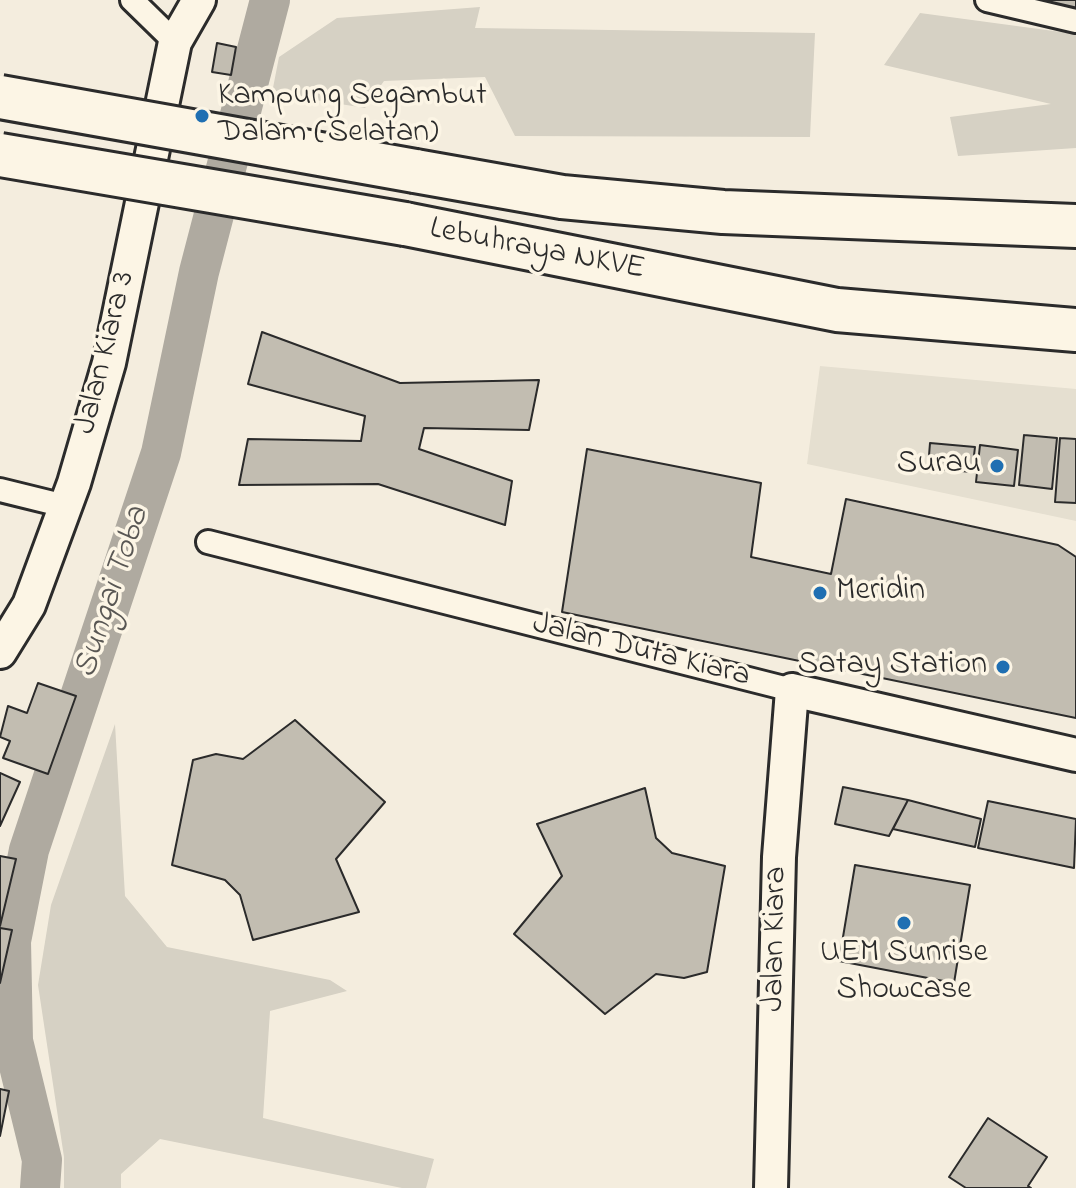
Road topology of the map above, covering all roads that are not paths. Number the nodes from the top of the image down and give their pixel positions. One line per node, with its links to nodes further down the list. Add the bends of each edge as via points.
1 (132, 0): 5 (street)
2 (199, 0): 5 (main road, Jalan Kiara 3)
3 (987, 0): 4 (street)
4 (1076, 21)
5 (175, 42): 11 (main road, Jalan Kiara 3, via 109,363)
6 (0, 97): 8 (highway, Lebuhraya NKVE, bridge, via 562,197 723,212)
7 (0, 155): 9 (highway, Lebuhraya NKVE, bridge, via 405,224 837,310)
8 (1076, 226)
9 (1076, 330)
10 (0, 490): 11 (street)
11 (65, 506): 13 (main road, Jalan Kiara 3, via 29,605)
12 (208, 542): 14 (street, Jalan Duta Kiara)
13 (0, 652)
14 (792, 690): 15 (main road, Jalan Duta Kiara); 16 (main road, Jalan Kiara, via 780,826)
15 (1076, 755)
16 (771, 1188)

